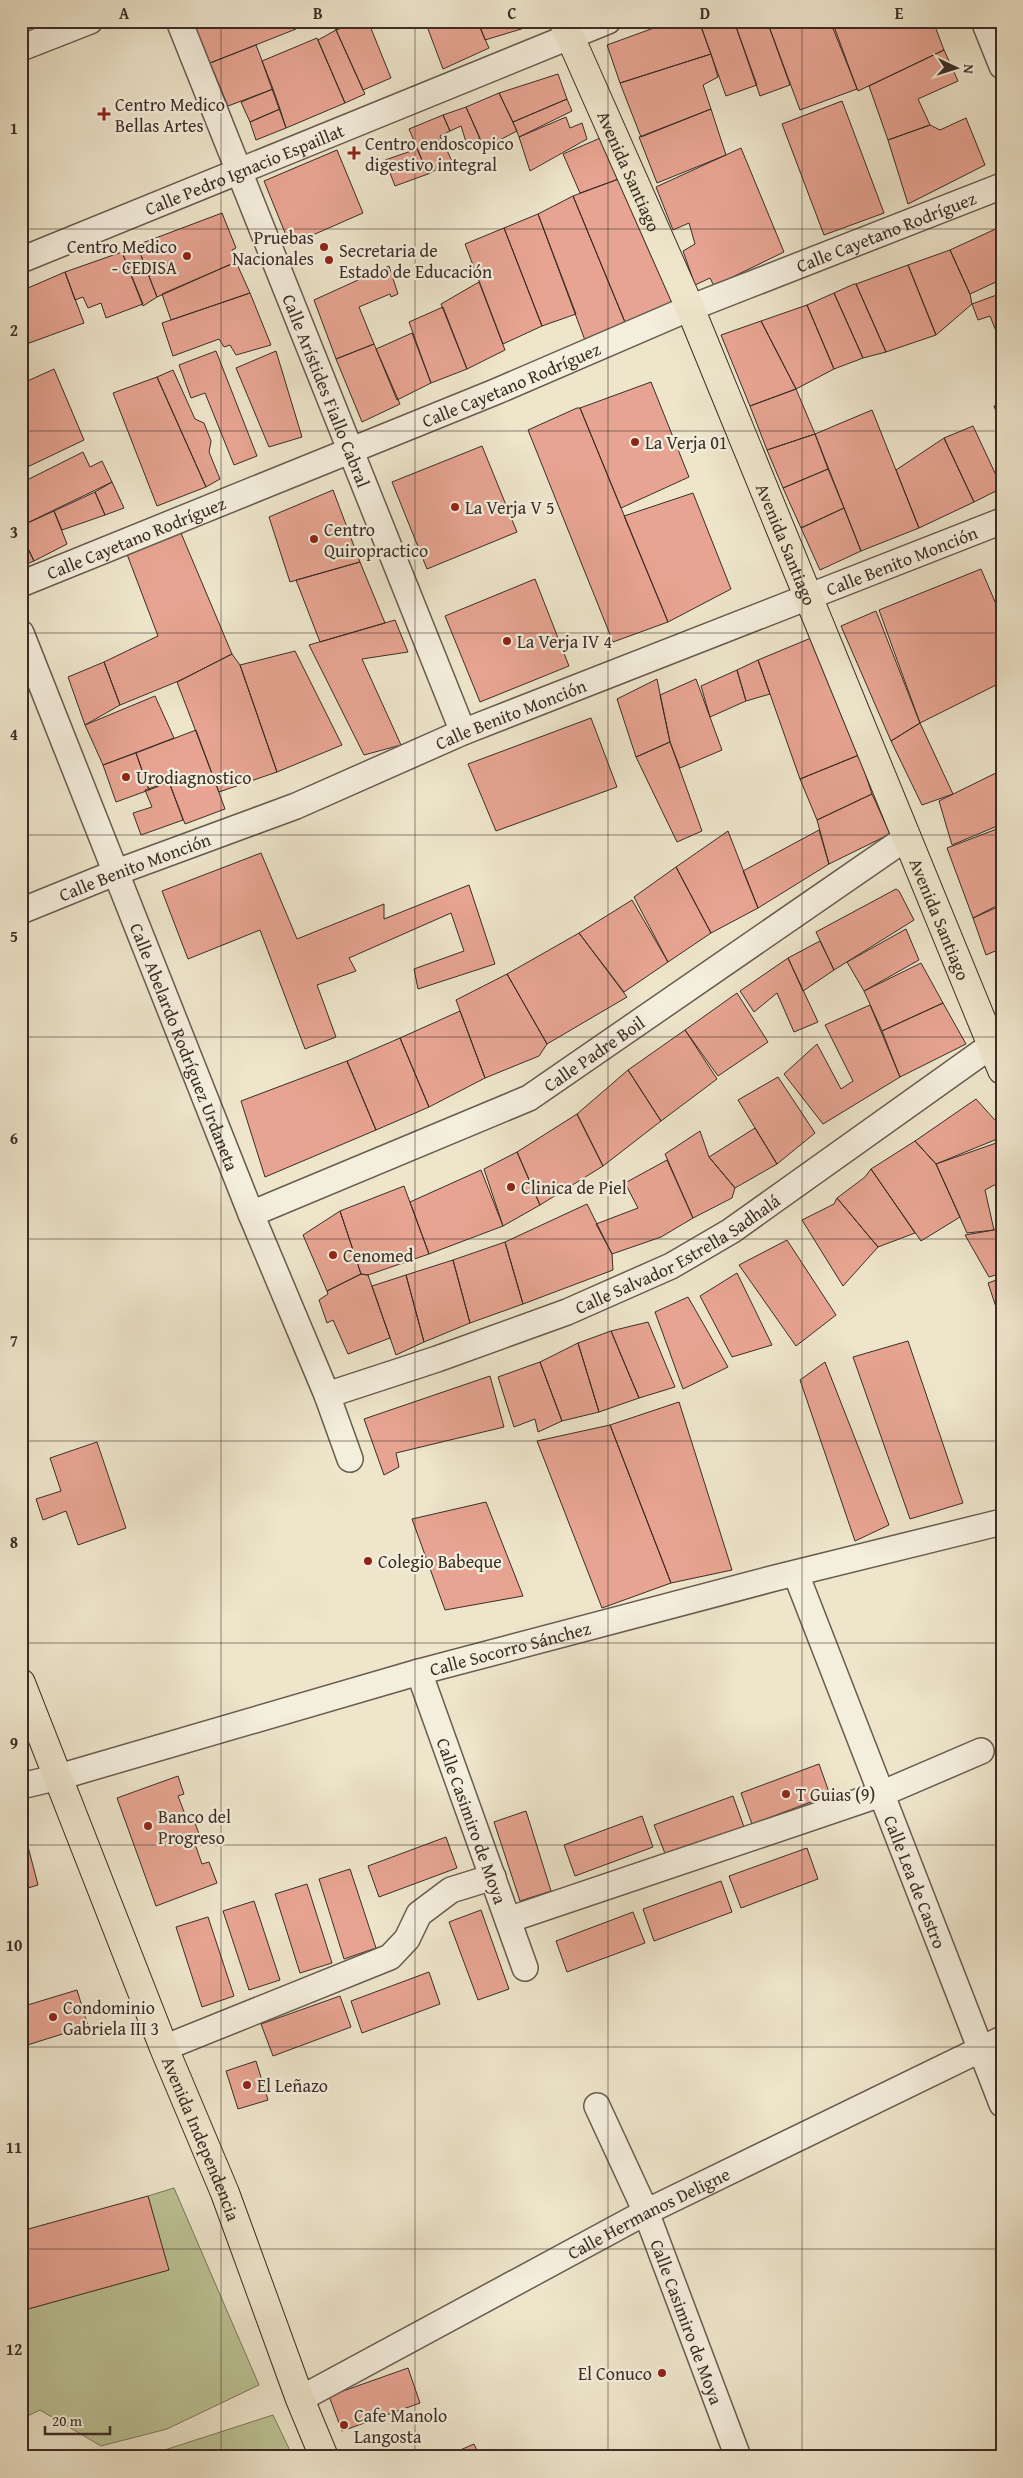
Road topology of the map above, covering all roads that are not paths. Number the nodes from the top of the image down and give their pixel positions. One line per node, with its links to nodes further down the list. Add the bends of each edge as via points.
1 (90, 21): 6 (street)
2 (179, 21): 8 (street, Calle Arístides Fiallo Cabral)
3 (608, 21): 5 (street, Calle Pedro Ignacio Espaillat)
4 (984, 21): 7 (street)
5 (566, 29): 8 (street, Calle Pedro Ignacio Espaillat); 11 (main road, Avenida Santiago)
6 (21, 48)
7 (1002, 66)
8 (238, 172): 10 (street, Calle Pedro Ignacio Espaillat); 12 (street, Calle Arístides Fiallo Cabral)
9 (1002, 186): 11 (street, Calle Cayetano Rodríguez)
10 (21, 260)
11 (690, 308): 12 (street, Calle Cayetano Rodríguez); 15 (main road, Avenida Santiago)
12 (350, 451): 14 (street, Calle Cayetano Rodríguez); 17 (street, Calle Arístides Fiallo Cabral)
13 (1002, 521): 15 (street, Calle Benito Monción)
14 (21, 584)
15 (808, 598): 17 (street, Calle Benito Monción); 18 (main road, Avenida Santiago)
16 (21, 633): 19 (street, Calle Abelardo Rodríguez Urdaneta)
17 (463, 732): 19 (street, Calle Benito Monción, via 296,806)
18 (906, 838): 21 (main road, Avenida Santiago); 23 (street, Calle Padre Boil, via 529,1098)
19 (116, 872): 20 (street, Calle Benito Monción); 23 (street, Calle Abelardo Rodríguez Urdaneta)
20 (21, 911)
21 (992, 1045): 22 (main road, Avenida Santiago); 24 (street, Calle Salvador Estrella Sadhalá, via 731,1231 671,1266 566,1312)
22 (1002, 1070)
23 (251, 1214): 24 (street, Calle Abelardo Rodríguez Urdaneta)
24 (327, 1395): 25 (street, Calle Abelardo Rodríguez Urdaneta)
25 (350, 1459)
26 (1002, 1522): 27 (street, Calle Socorro Sánchez)
27 (796, 1574): 28 (street, Calle Socorro Sánchez); 33 (street, Calle Lea de Castro)
28 (420, 1672): 31 (street, Calle Socorro Sánchez); 34 (street, Calle Casimiro de Moya)
29 (21, 1683): 31 (main road, Avenida Independencia)
30 (981, 1751): 33 (street)
31 (59, 1777): 32 (street, Calle Socorro Sánchez); 38 (main road, Avenida Independencia)
32 (21, 1786)
33 (881, 1794): 35 (street); 37 (street, Calle Lea de Castro)
34 (493, 1877): 35 (street, Calle Casimiro de Moya); 38 (street, via 450,1890 419,1914 407,1939 390,1957)
35 (508, 1920): 36 (street, Calle Casimiro de Moya)
36 (525, 1968)
37 (991, 2045): 39 (street, Calle Lea de Castro); 41 (street, Calle Hermanos Deligne)
38 (164, 2048): 42 (main road, Avenida Independencia, via 225,2193)
39 (1002, 2104)
40 (597, 2106): 41 (street, Calle Casimiro de Moya)
41 (646, 2212): 42 (street, Calle Hermanos Deligne); 44 (street, Calle Casimiro de Moya)
42 (300, 2399): 43 (main road, Avenida Independencia)
43 (324, 2457)
44 (738, 2457)

